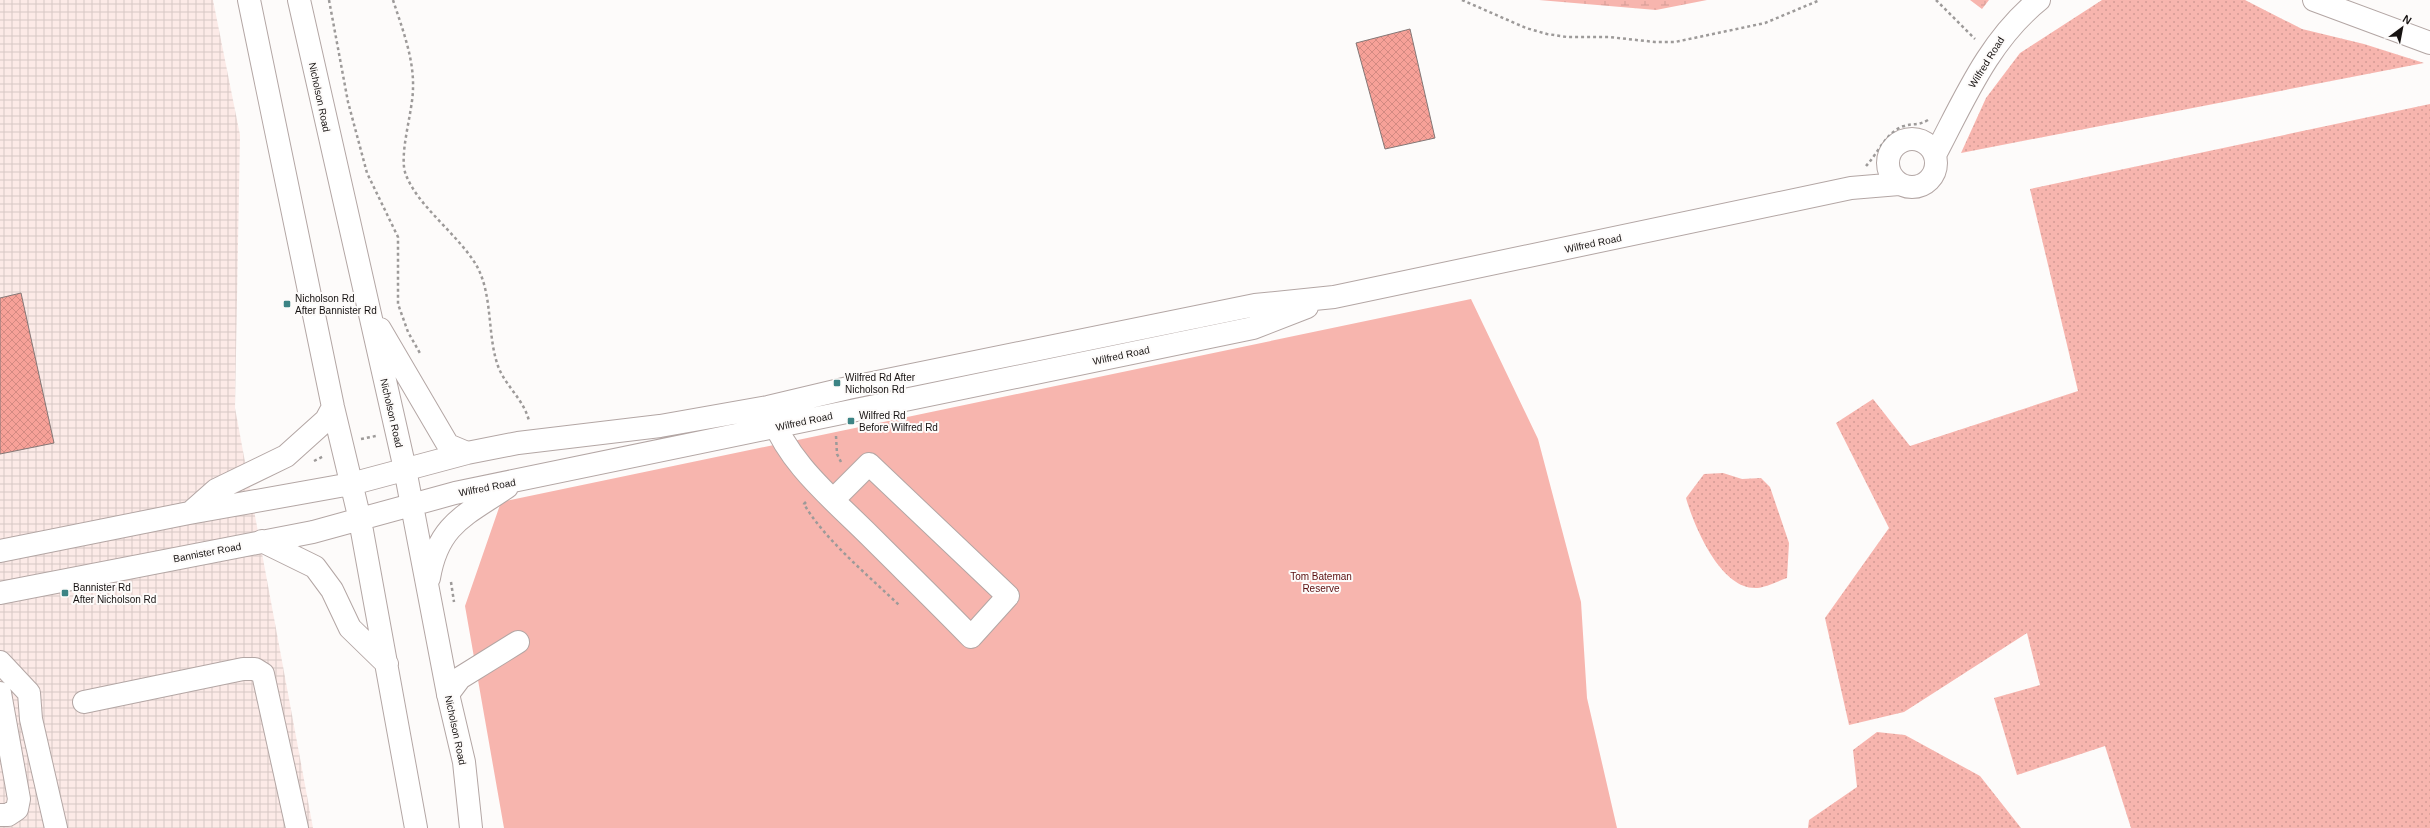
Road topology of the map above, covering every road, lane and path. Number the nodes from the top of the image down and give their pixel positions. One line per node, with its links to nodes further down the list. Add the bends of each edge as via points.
1 (249, 0): 18 (main road)
2 (299, 0): 16 (main road, Nicholson Road)
3 (329, 0): 17 (path, via 348,102 366,173 398,237 398,304 408,332 421,351)
4 (393, 0): 20 (path, via 409,56 413,86 413,104 403,160 405,174 411,187 449,229 476,265 486,297 497,365 521,402)
5 (1462, 0): 6 (path, via 1526,28 1547,34 1567,38 1655,42 1675,42 1765,23)
6 (1820, 0)
7 (1936, 0): 10 (path)
8 (2038, 0): 12 (main road, Wilfred Road, via 2003,34 1982,65 1957,112)
9 (2314, 0): 11 (main road)
10 (1978, 41)
11 (2430, 43)
12 (1928, 148): 13 (main road, via 1906,139 1889,155); 14 (main road, via 1936,168 1928,182 1915,188)
13 (1888, 163): 14 (main road, via 1891,177); 15 (main road, Wilfred Road)
14 (1899, 184): 15 (main road, Wilfred Road)
15 (1851, 188): 19 (main road, Wilfred Road, via 1334,297 1247,306 848,388)
16 (369, 308): 22 (main road, via 448,445); 24 (main road, Nicholson Road)
17 (422, 358)
18 (333, 407): 26 (main road); 30 (main road, via 326,420 286,456 216,490)
19 (772, 417): 22 (main road, Wilfred Road, via 660,426 518,443); 25 (main road, Wilfred Road); 28 (main road, via 802,468)
20 (530, 424)
21 (836, 433): 23 (path)
22 (466, 453): 24 (main road, Wilfred Road)
23 (842, 465)
24 (405, 469): 26 (main road); 29 (main road, Nicholson Road)
25 (514, 482): 29 (main road, Wilfred Road, via 454,493); 34 (main road, via 451,527 433,555)
26 (351, 484): 30 (main road); 31 (main road)
27 (808, 500): 36 (path, via 804,504 810,514)
28 (833, 500): 28 (main road, via 972,637 1008,596 869,464)
29 (412, 505): 31 (main road, Bannister Road); 34 (main road, Nicholson Road)
30 (189, 513): 33 (main road)
31 (360, 520): 32 (main road, Bannister Road); 39 (main road)
32 (262, 541): 35 (main road, Bannister Road); 39 (main road, via 315,567 332,590 350,628)
33 (0, 551)
34 (427, 587): 41 (main road, Nicholson Road)
35 (0, 593)
36 (900, 606)
37 (518, 642): 41 (main road, via 460,678)
38 (0, 662): 43 (main road, via 15,675 29,693)
39 (387, 664): 47 (main road)
40 (0, 692): 43 (main road, via 18,698); 44 (main road, via 19,799 17,809)
41 (448, 694): 48 (main road, Nicholson Road, via 464,762)
42 (84, 702): 46 (main road, via 243,669 255,669 263,674)
43 (30, 709): 45 (main road)
44 (6, 819)
45 (56, 828)
46 (297, 828)
47 (416, 828)
48 (471, 828)

